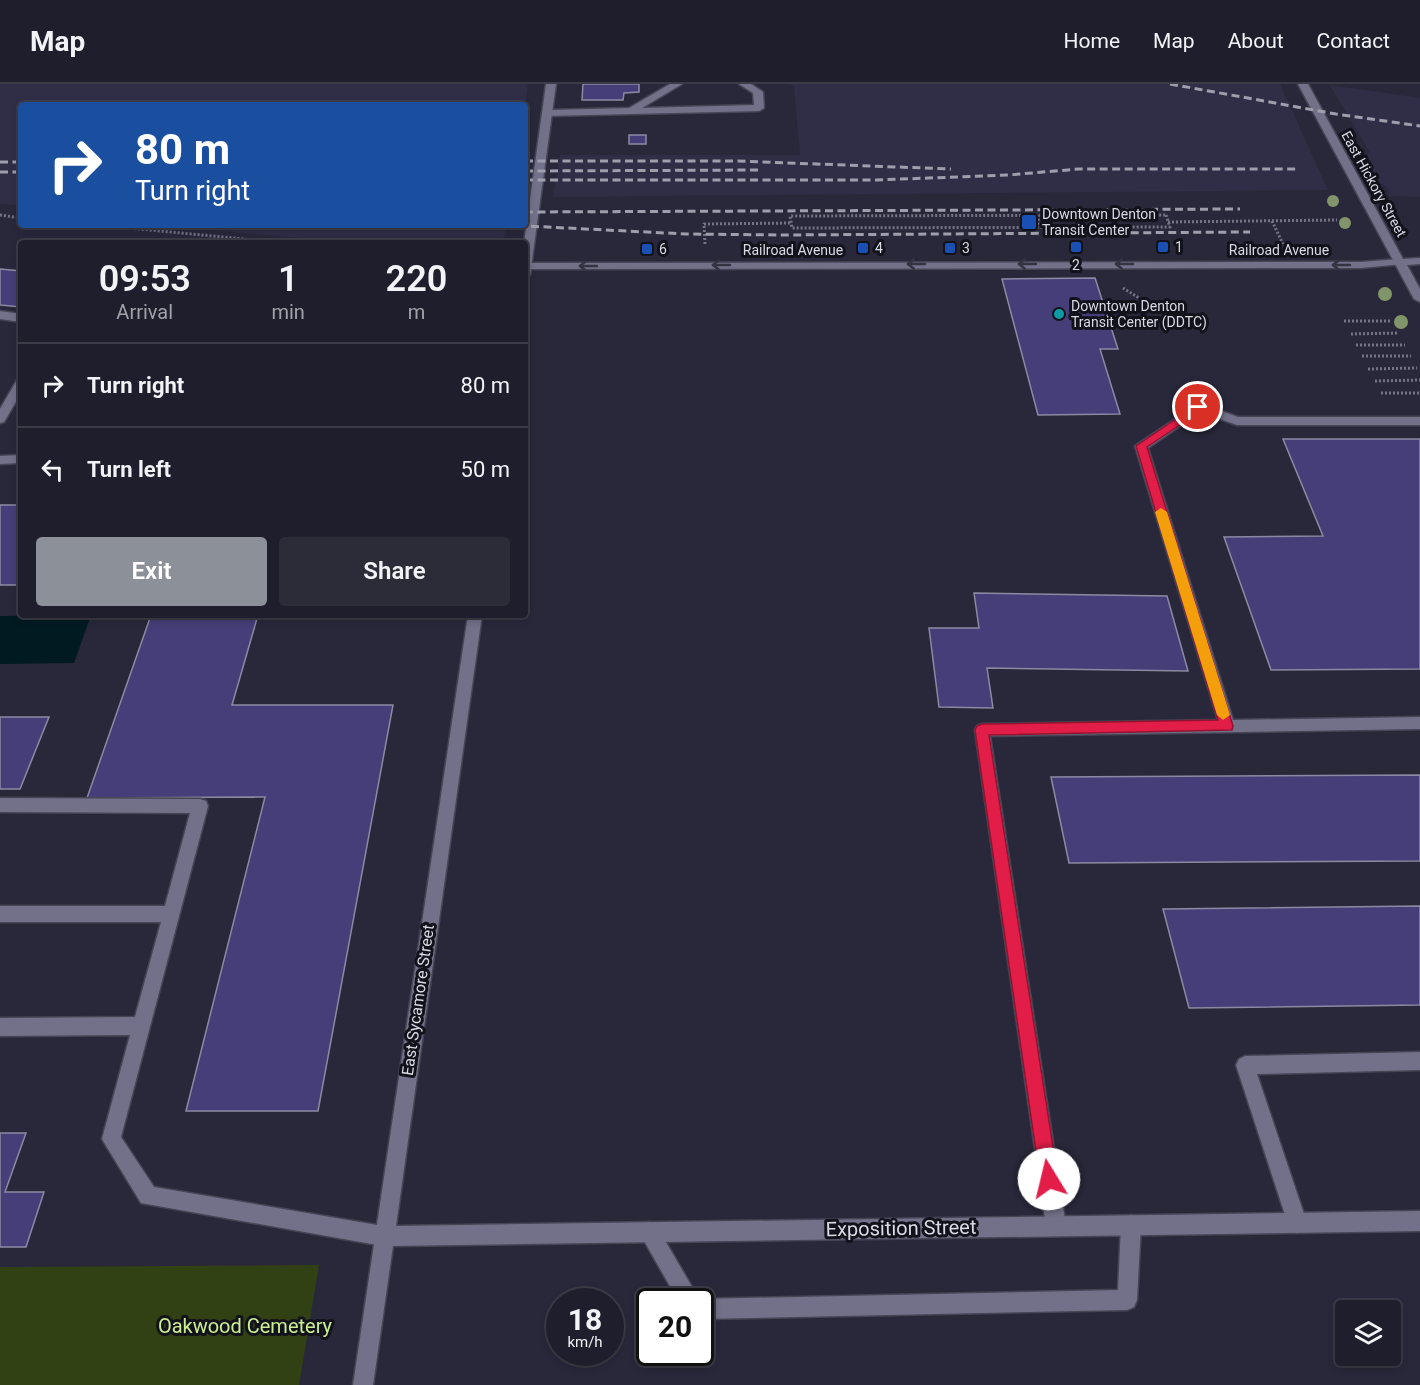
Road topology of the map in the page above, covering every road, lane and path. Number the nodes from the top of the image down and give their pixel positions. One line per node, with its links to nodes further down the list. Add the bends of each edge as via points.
1 (551, 84): 6 (street)
2 (677, 84): 5 (street)
3 (744, 84): 5 (street, via 758,93 759,108)
4 (1303, 84): 21 (street, East Hickory Street)
5 (631, 111): 6 (street)
6 (548, 113): 19 (street)
7 (1037, 215): 12 (path, via 1166,215); 13 (path, via 790,216); 14 (path)
8 (0, 216): 9 (path)
9 (18, 218)
10 (1337, 220): 11 (path)
11 (1272, 221): 12 (path); 17 (path)
12 (1168, 222): 14 (path, via 1170,227)
13 (791, 223): 14 (path, via 792,228); 18 (path, via 704,224)
14 (1040, 227)
15 (129, 228): 16 (path)
16 (254, 240)
17 (1283, 244)
18 (705, 247)
19 (528, 256)
20 (1420, 261): 21 (street, Railroad Avenue)
21 (1399, 262): 22 (street, Railroad Avenue, one-way to 22); 24 (street, East Hickory Street)
22 (528, 270)
23 (1115, 283): 25 (path)
24 (1420, 299)
25 (1163, 313)
26 (0, 315): 27 (street)
27 (18, 318)
28 (1344, 321): 29 (path)
29 (1392, 321)
30 (1398, 333): 31 (path)
31 (1351, 334)
32 (1356, 345): 33 (path)
33 (1405, 345)
34 (1362, 356): 35 (path)
35 (1411, 356)
36 (1417, 368): 37 (path)
37 (1368, 369)
38 (1420, 380): 39 (path)
39 (1375, 381)
40 (18, 388): 43 (street)
41 (1381, 393): 42 (path)
42 (1420, 393)
43 (0, 419)
44 (1420, 421): 49 (street, via 1237,421 1198,407 1141,446)
45 (18, 459): 46 (street)
46 (0, 460)
47 (475, 618): 61 (street, East Sycamore Street)
48 (1420, 723): 49 (street)
49 (1227, 726): 59 (street, via 982,730)
50 (0, 805): 52 (street, Exposition Street, via 200,806)
51 (0, 914): 52 (street)
52 (170, 914): 53 (street, Exposition Street)
53 (141, 1026): 54 (street); 61 (street, Exposition Street, via 111,1139 148,1196)
54 (0, 1027)
55 (1420, 1061): 57 (street, via 1245,1065)
56 (1420, 1221): 57 (street, Exposition Street)
57 (1297, 1223): 58 (street, Exposition Street)
58 (1131, 1225): 59 (street, Exposition Street); 63 (street, via 1127,1300)
59 (1056, 1226): 60 (street, Exposition Street)
60 (649, 1232): 61 (street, Exposition Street); 62 (street)
61 (383, 1236): 64 (street, East Sycamore Street)
62 (682, 1288)
63 (714, 1309)
64 (363, 1385)

